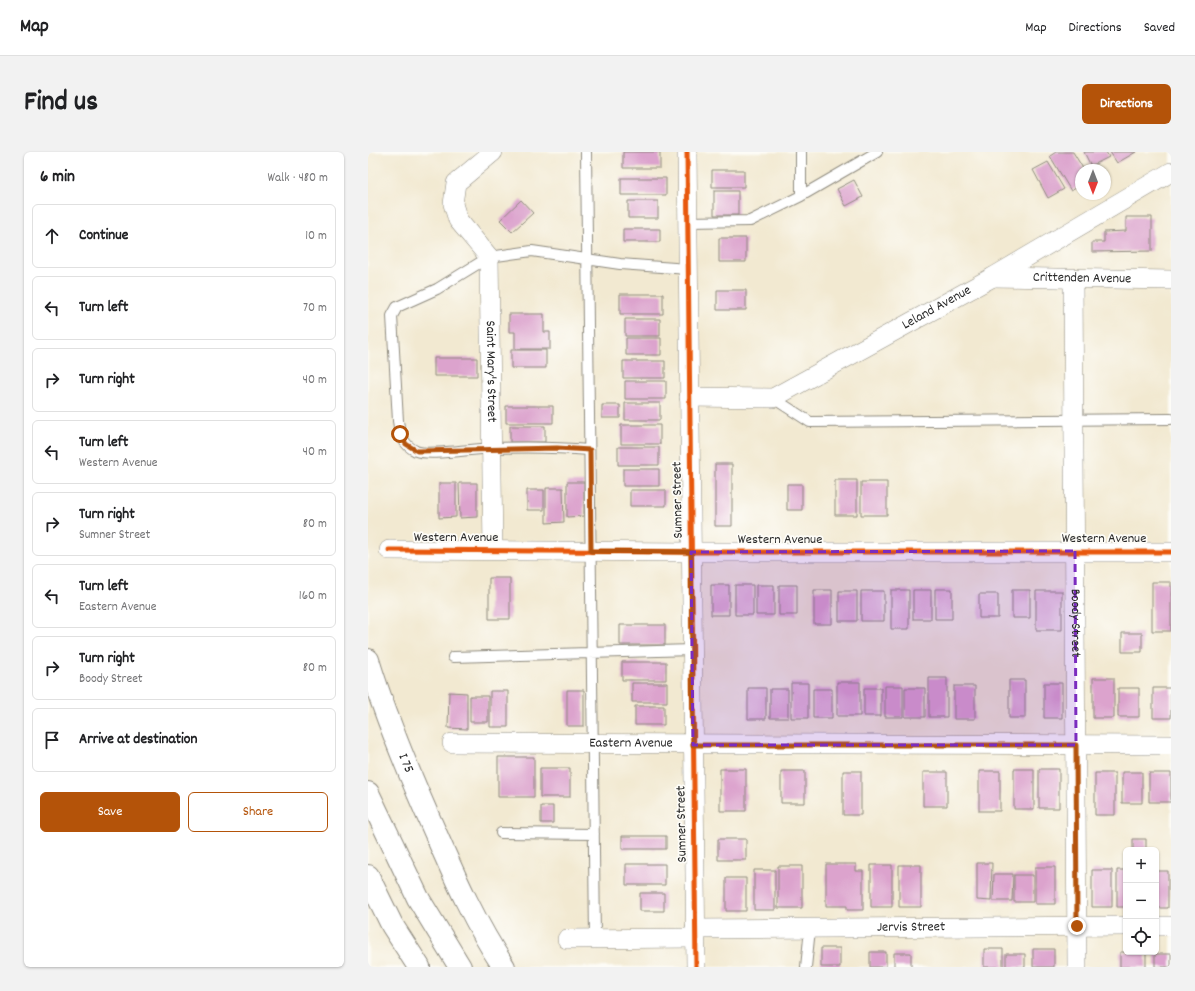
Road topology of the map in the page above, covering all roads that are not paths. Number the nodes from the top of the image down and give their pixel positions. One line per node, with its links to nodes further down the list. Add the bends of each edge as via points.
1 (493, 152): 9 (street, via 456,184 453,204 458,220)
2 (586, 152): 10 (lane)
3 (687, 152): 8 (street, Sumner Street)
4 (801, 152): 7 (lane)
5 (877, 152): 7 (lane)
6 (1171, 172): 12 (street, Leland Avenue)
7 (801, 196): 8 (lane, via 750,221)
8 (687, 222): 11 (street, Sumner Street)
9 (489, 257): 10 (lane, via 532,251); 19 (street, Saint Mary's Street); 19 (lane, via 437,289 397,307 392,316 398,421 400,434 406,444 417,451)
10 (587, 259): 11 (lane); 20 (lane)
11 (688, 269): 15 (street, Sumner Street)
12 (993, 277): 13 (street, Crittenden Avenue); 16 (street, Leland Avenue)
13 (1073, 279): 14 (street, Crittenden Avenue); 18 (street, Boody Street)
14 (1171, 280)
15 (689, 397): 16 (street, Leland Avenue); 25 (street, Sumner Street)
16 (773, 398): 18 (lane, via 810,422)
17 (1171, 419): 18 (lane)
18 (1074, 421): 24 (street, Boody Street)
19 (492, 448): 20 (lane); 22 (street, Saint Mary's Street)
20 (590, 450): 23 (lane)
21 (388, 550): 22 (street, Western Avenue)
22 (494, 550): 23 (street, Western Avenue)
23 (591, 551): 25 (street, Western Avenue); 29 (lane)
24 (1075, 551): 25 (street, Western Avenue); 26 (street, Western Avenue); 35 (street, Boody Street)
25 (691, 552): 27 (street, Sumner Street)
26 (1171, 552)
27 (692, 650): 29 (lane); 34 (street, Sumner Street)
28 (368, 651): 31 (highway, I 75)
29 (592, 653): 30 (lane); 33 (lane)
30 (453, 657)
31 (371, 670): 51 (highway, I 75 / I 75, via 396,743 449,864 473,914)
32 (452, 743): 33 (street, Eastern Avenue)
33 (593, 744): 34 (street, Eastern Avenue); 39 (lane)
34 (693, 745): 35 (street, Eastern Avenue); 46 (street, Sumner Street)
35 (1076, 745): 36 (street, Eastern Avenue); 41 (street, Boody Street)
36 (1171, 745)
37 (368, 793): 50 (highway, via 418,898)
38 (501, 833): 39 (lane)
39 (594, 834): 48 (lane)
40 (368, 876): 49 (highway, via 392,925)
41 (1077, 926): 42 (street, Jervis Street); 45 (street, Jervis Street); 54 (street, Boody Street)
42 (1123, 926)
43 (1159, 926): 44 (street)
44 (1171, 926)
45 (810, 929): 46 (street, Jervis Street); 53 (lane)
46 (695, 934): 48 (street, Jervis Street); 52 (street, Sumner Street)
47 (567, 939): 48 (street, Jervis Street)
48 (595, 939)
49 (419, 967)
50 (460, 967)
51 (504, 967)
52 (696, 967)
53 (806, 967)
54 (1077, 967)

